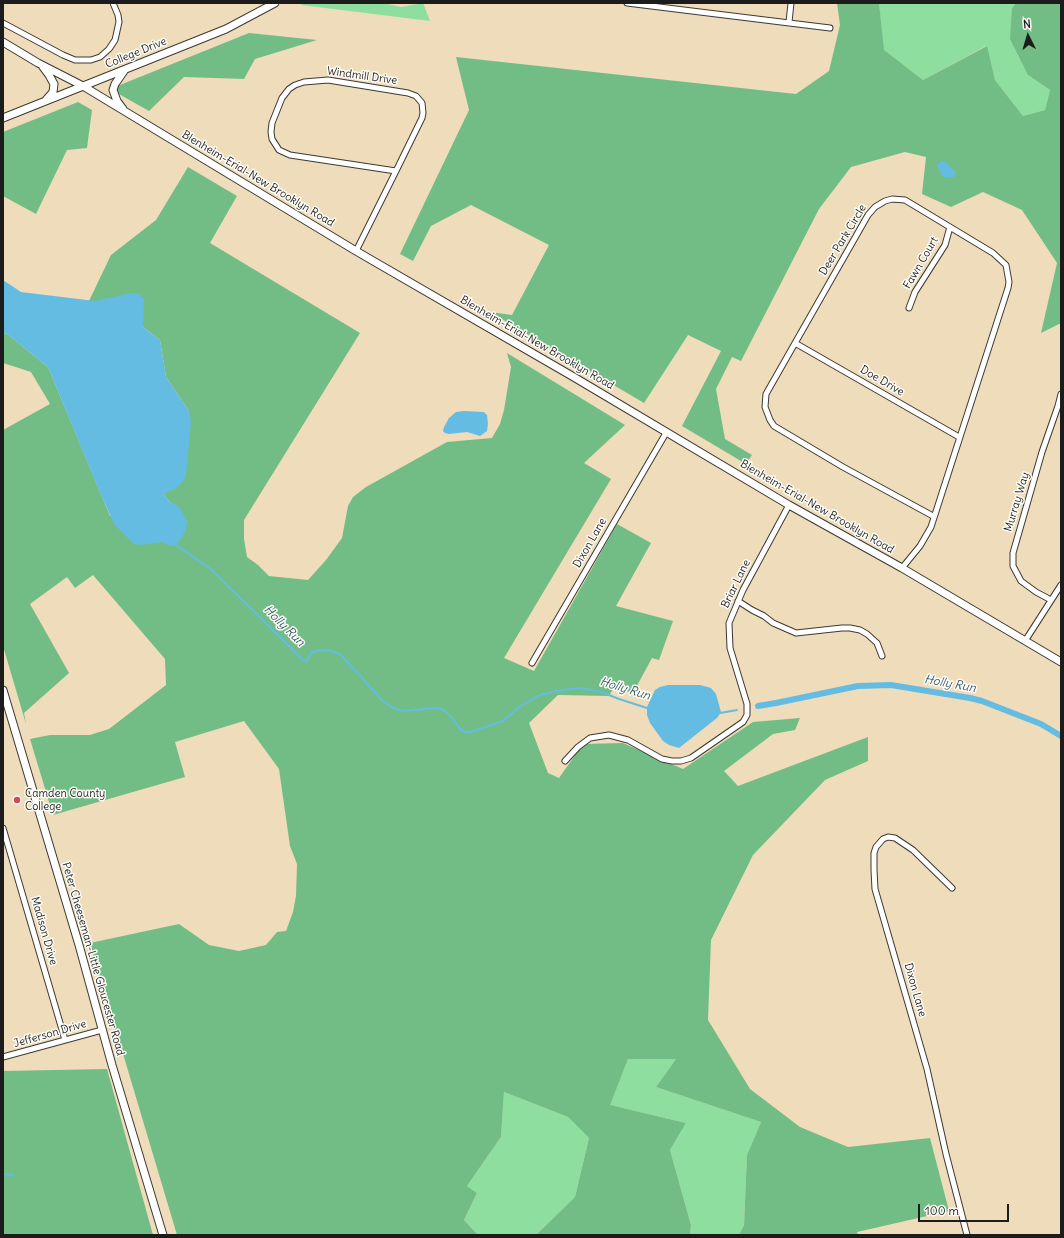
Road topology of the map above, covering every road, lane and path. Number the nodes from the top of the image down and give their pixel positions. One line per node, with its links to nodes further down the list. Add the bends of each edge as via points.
1 (113, 3): 6 (street, via 119,22 115,40 100,57 90,60 75,60 63,56)
2 (275, 3): 10 (main road, College Drive, via 226,29)
3 (627, 3): 5 (street)
4 (791, 3): 5 (street)
5 (789, 22): 7 (street)
6 (3, 23)
7 (830, 28)
8 (3, 42): 9 (main road, Blenheim-Erial-New Brooklyn Road)
9 (38, 63): 11 (main road, Blenheim-Erial-New Brooklyn Road); 12 (main road, via 48,72 54,84 53,92)
10 (124, 70): 11 (main road, College Drive); 13 (main road, via 114,84 113,90 120,105)
11 (83, 86): 12 (main road, College Drive); 13 (main road, Blenheim-Erial-New Brooklyn Road)
12 (44, 102): 14 (main road, College Drive)
13 (133, 116): 17 (main road, Blenheim-Erial-New Brooklyn Road)
14 (3, 118)
15 (396, 171): 15 (street, Windmill Drive, via 424,113 422,103 416,96 328,80 295,85 282,98 272,123 272,139 278,150 290,156); 17 (street, Windmill Drive)
16 (950, 227): 18 (street, Fawn Court, via 944,245); 19 (street, Deer Park Circle, via 905,200 892,199 875,207); 22 (street, Deer Park Circle, via 1000,259 1006,265 1009,282)
17 (356, 251): 21 (main road, Blenheim-Erial-New Brooklyn Road)
18 (908, 308)
19 (795, 343): 22 (street, Doe Drive); 24 (street, Deer Park Circle, via 766,394 765,407 774,426)
20 (1061, 394): 27 (street, Murray Way, via 1013,553 1014,566 1021,581)
21 (666, 433): 23 (main road, Blenheim-Erial-New Brooklyn Road); 32 (street, Dixon Lane)
22 (959, 437): 24 (street, Deer Park Circle)
23 (789, 505): 25 (main road, Blenheim-Erial-New Brooklyn Road); 28 (street, Briar Lane)
24 (933, 516): 25 (street, Deer Park Circle, via 931,526 920,546)
25 (902, 568): 29 (main road, Blenheim-Erial-New Brooklyn Road)
26 (1061, 585): 27 (street)
27 (1051, 600): 29 (street)
28 (738, 601): 30 (street, via 773,623 796,633 842,628 860,630 877,643); 34 (street, Briar Lane, via 729,624 728,637 746,701 747,715 743,722 691,758 681,761 662,759 628,740 610,735 590,738)
29 (1025, 641): 31 (main road, Blenheim-Erial-New Brooklyn Road)
30 (882, 656)
31 (1061, 662)
32 (532, 663)
33 (3, 690): 37 (main road, Peter Cheeseman-Little Gloucester Road)
34 (565, 761)
35 (3, 828): 38 (street, Madison Drive)
36 (952, 888): 41 (street, Dixon Lane, via 913,850 894,838 882,839 876,847 876,889 927,1069)
37 (102, 1030): 38 (street, Jefferson Drive); 40 (main road, Peter Cheeseman-Little Gloucester Road)
38 (65, 1040): 39 (street, Jefferson Drive)
39 (3, 1058)
40 (163, 1235)
41 (967, 1235)

